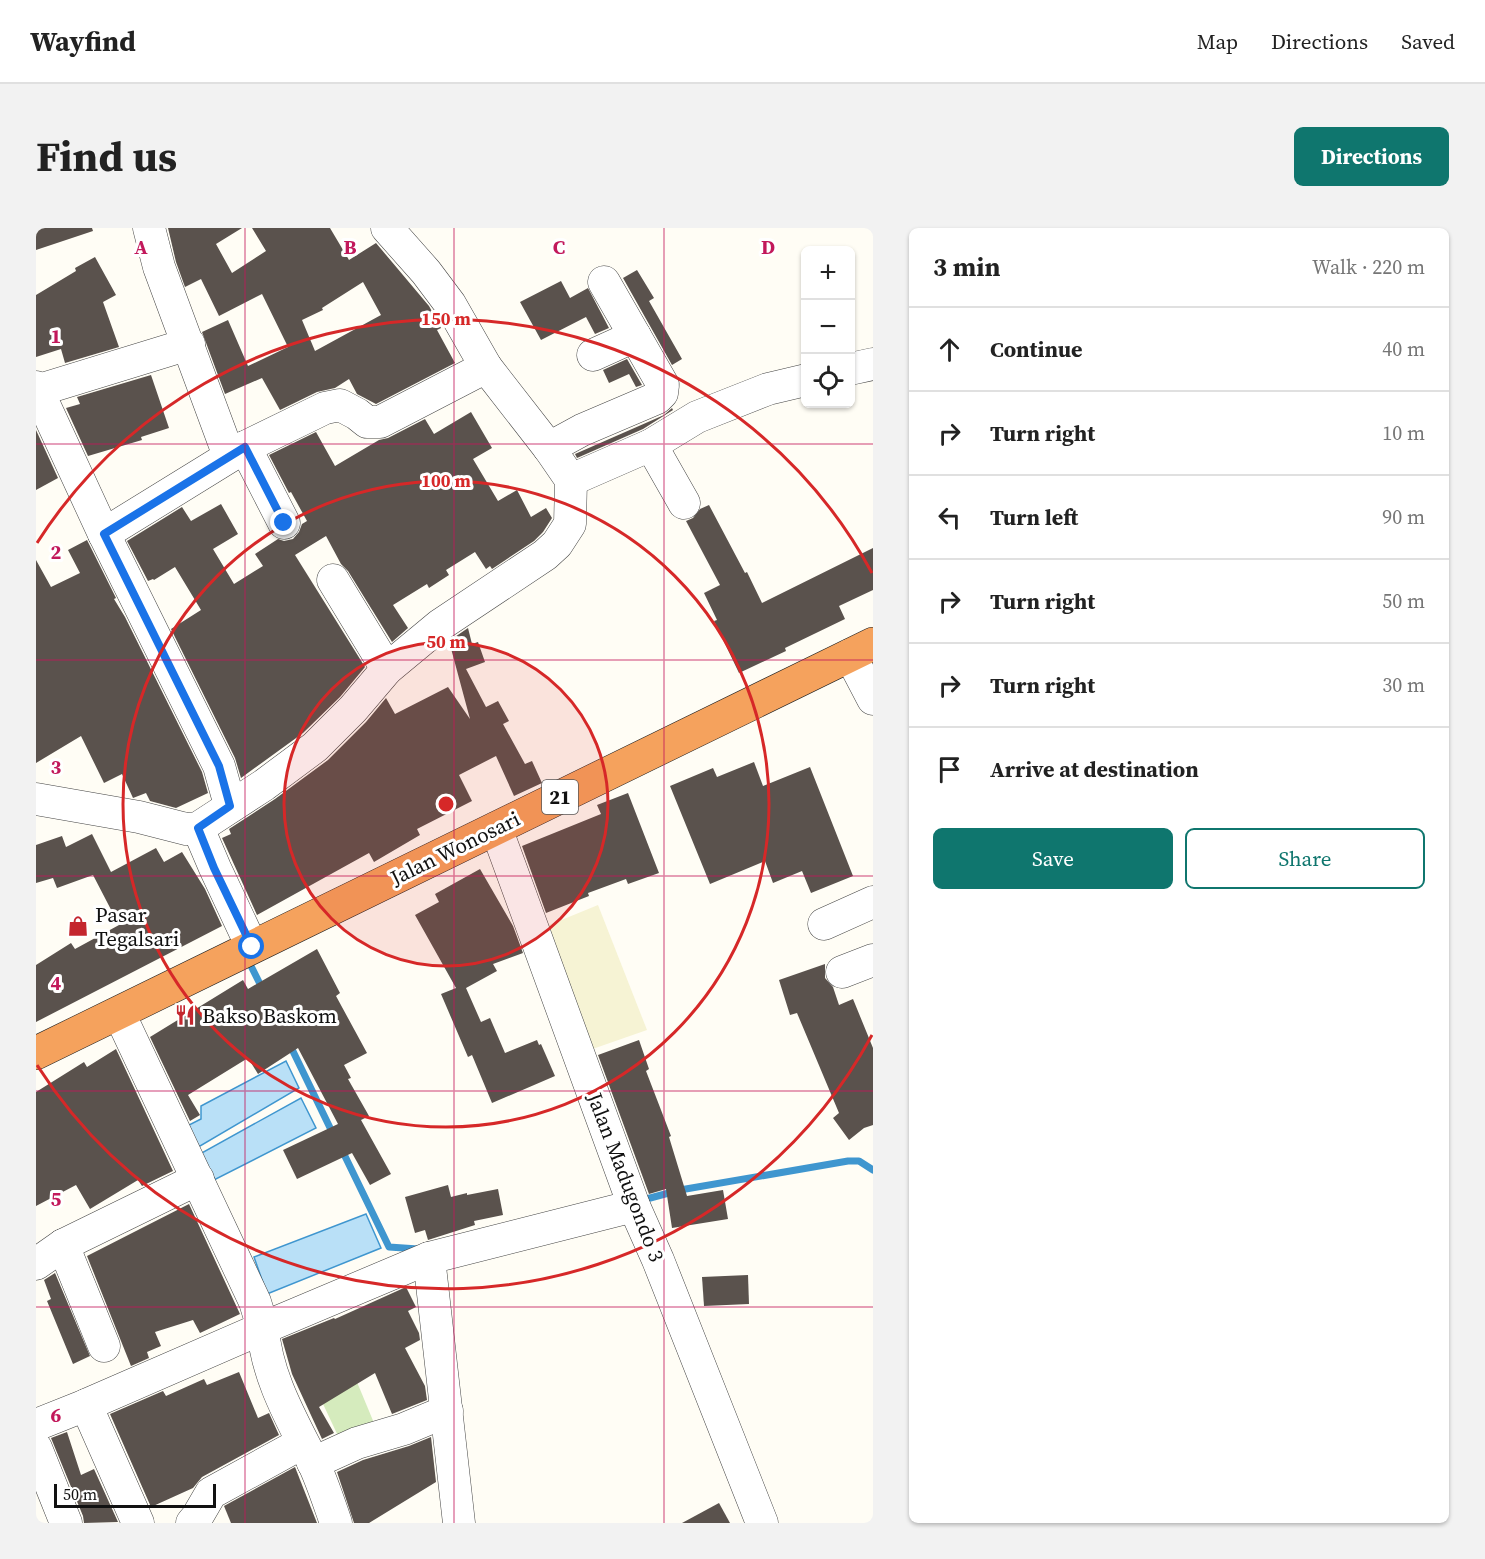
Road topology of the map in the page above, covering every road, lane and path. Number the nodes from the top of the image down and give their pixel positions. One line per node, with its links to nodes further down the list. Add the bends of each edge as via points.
1 (149, 228): 5 (street, via 159,267)
2 (387, 228): 8 (street, via 450,304)
3 (604, 282): 4 (street)
4 (635, 336): 6 (street); 13 (street, via 663,385 662,393)
5 (189, 344): 11 (street); 14 (street)
6 (593, 355)
7 (873, 364): 9 (street)
8 (486, 368): 13 (street); 14 (street, via 380,422 367,422 340,405 325,408)
9 (855, 368)
10 (801, 381): 12 (street, via 768,389 696,417)
11 (36, 390): 18 (street)
12 (651, 445): 15 (street); 16 (street)
13 (549, 448): 15 (street)
14 (237, 451): 17 (street); 18 (street)
15 (571, 480): 21 (street, via 570,524 557,544 440,625)
16 (684, 503)
17 (284, 523)
18 (104, 534): 24 (street, via 210,746)
19 (333, 580): 21 (street)
20 (861, 649): 22 (street); 26 (highway, Jalan Wonosari / 21)
21 (387, 669): 24 (street, via 315,747)
22 (873, 699)
23 (36, 799): 25 (street, via 186,829)
24 (230, 806): 25 (street)
25 (198, 828): 29 (street)
26 (496, 828): 29 (highway, Jalan Wonosari / 21); 35 (street, Jalan Madugondo 3)
27 (873, 902): 28 (street)
28 (824, 924)
29 (246, 951): 32 (highway, Jalan Wonosari / 21)
30 (873, 960): 31 (street)
31 (842, 972)
32 (119, 1013): 33 (highway, Jalan Wonosari / 21); 34 (street)
33 (36, 1053)
34 (198, 1179): 36 (street); 39 (street, via 255,1302)
35 (634, 1206): 37 (street); 51 (street, Jalan Madugondo 3)
36 (63, 1245): 38 (street); 40 (street)
37 (425, 1259): 39 (street); 42 (street)
38 (36, 1264)
39 (263, 1328): 41 (street); 45 (street, via 268,1363)
40 (104, 1346)
41 (86, 1405): 43 (street); 47 (street)
42 (447, 1411): 45 (street, via 404,1429); 50 (street)
43 (36, 1425)
44 (36, 1448): 46 (street)
45 (308, 1453): 48 (street, via 210,1493); 49 (street)
46 (66, 1523)
47 (138, 1523)
48 (192, 1523)
49 (336, 1523)
50 (459, 1523)
51 (762, 1523)

